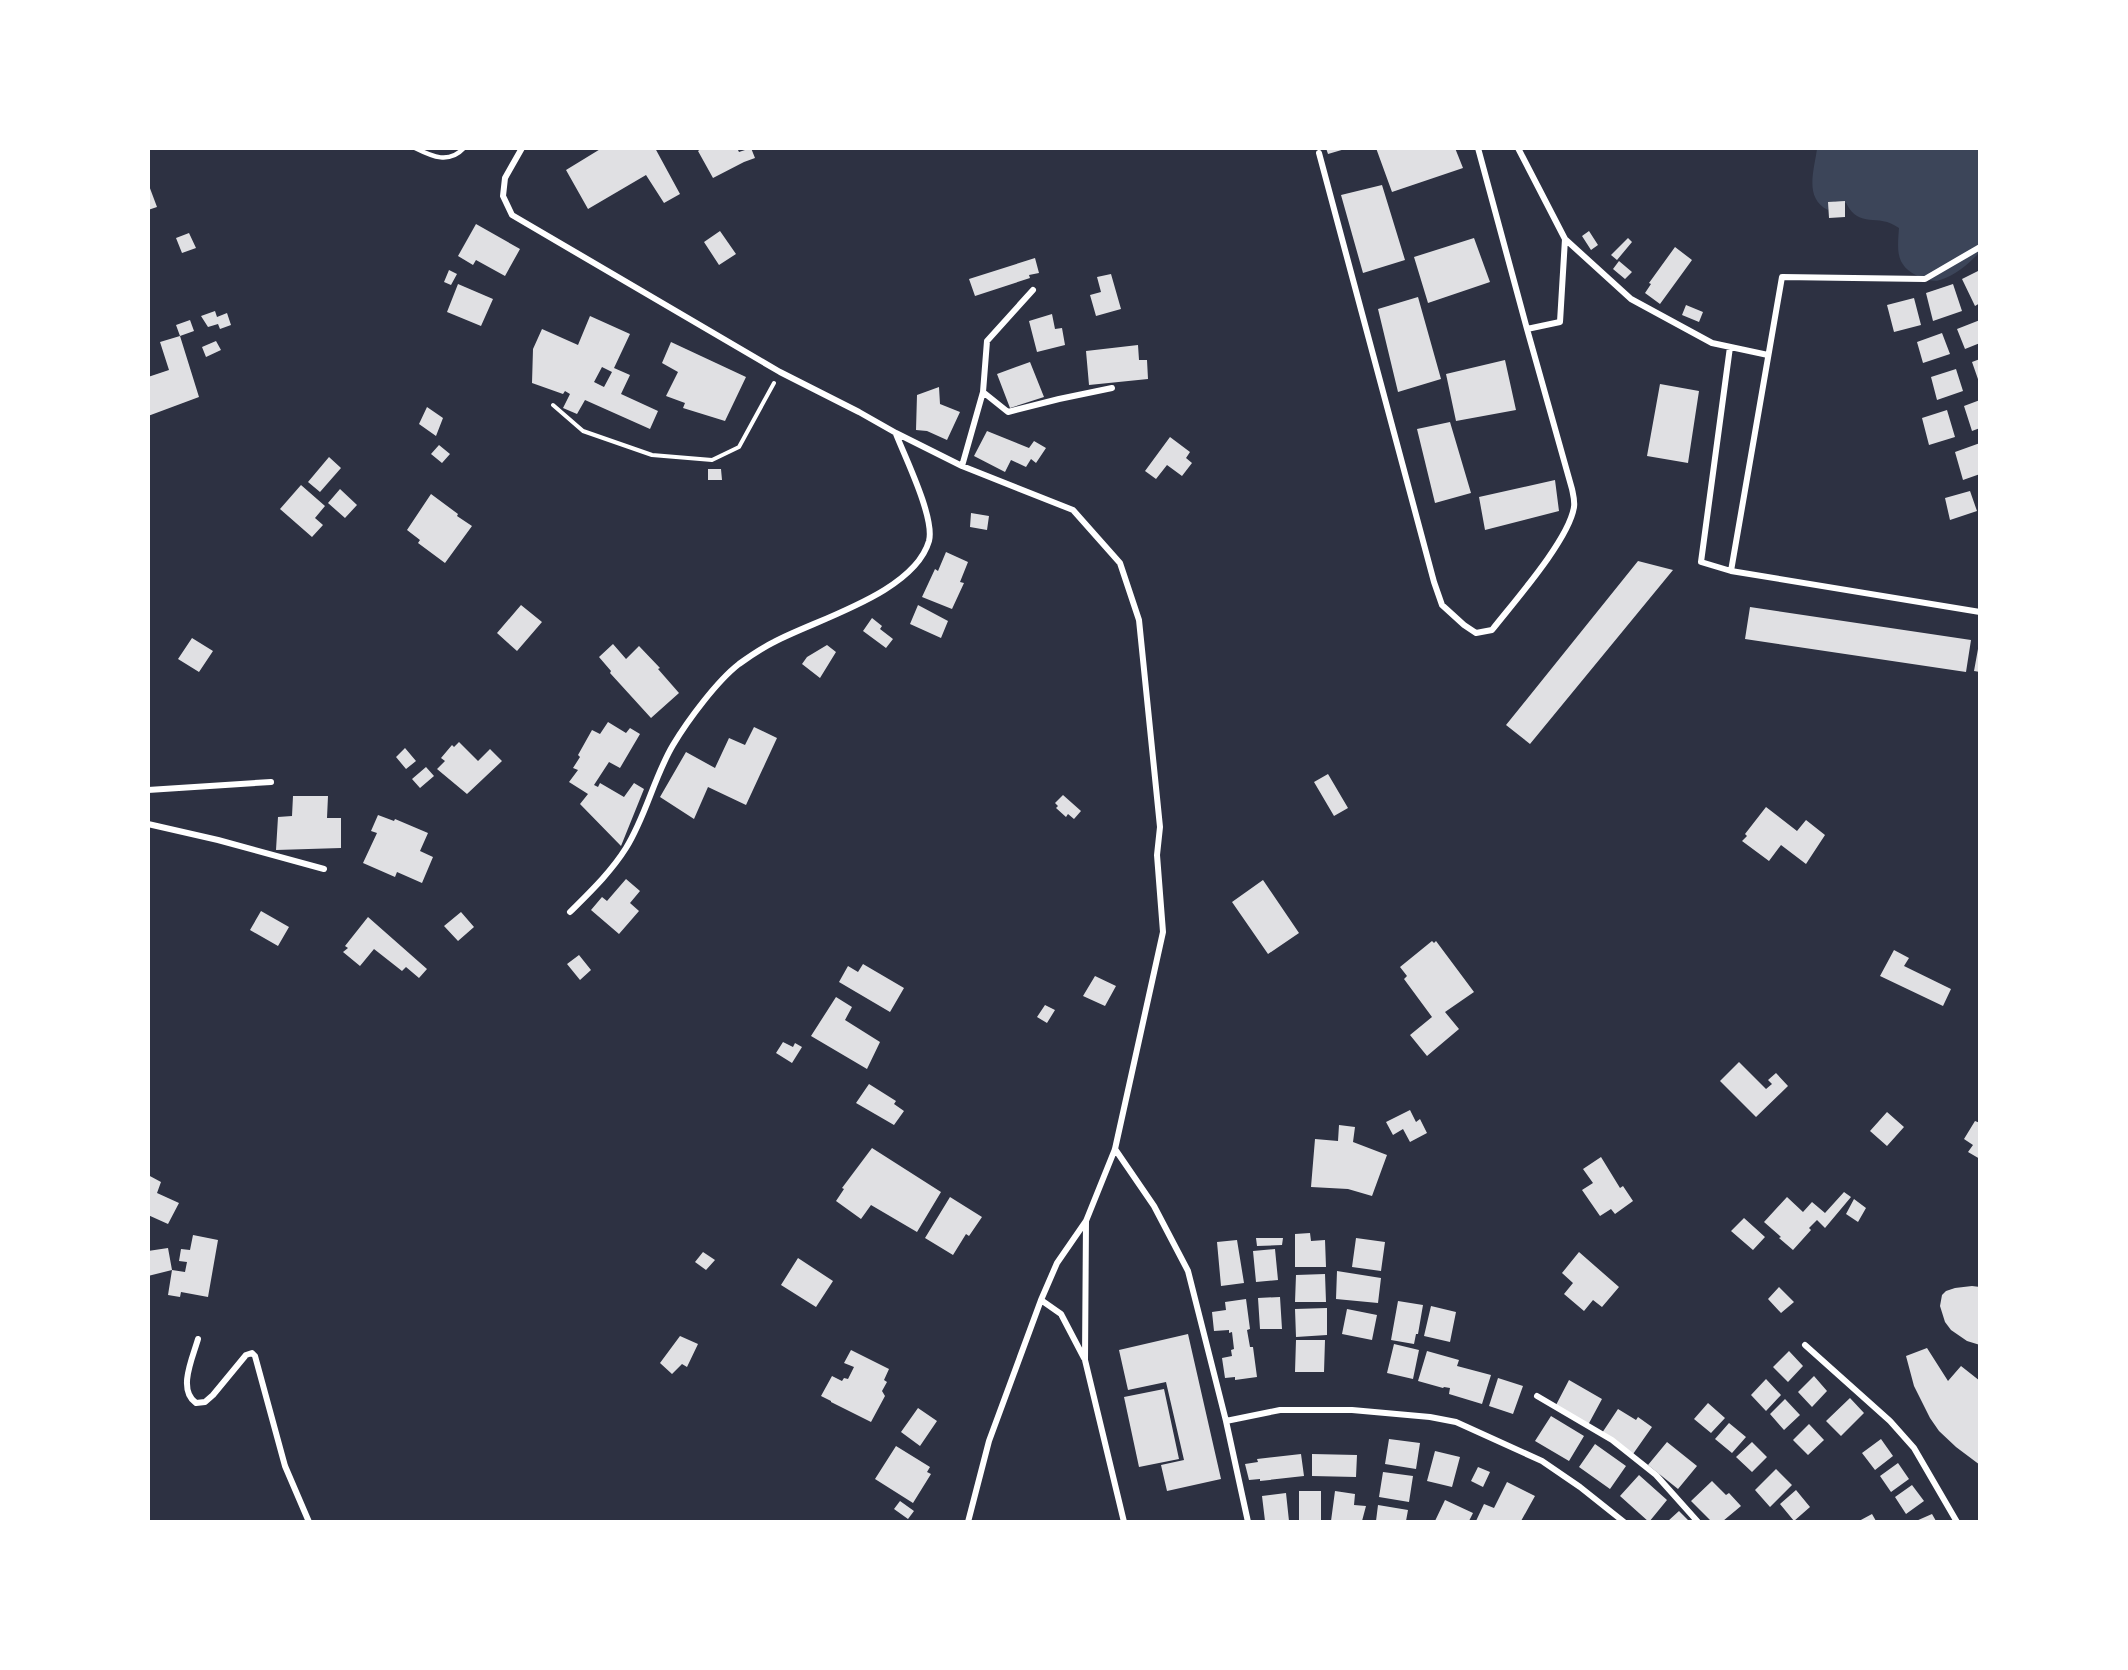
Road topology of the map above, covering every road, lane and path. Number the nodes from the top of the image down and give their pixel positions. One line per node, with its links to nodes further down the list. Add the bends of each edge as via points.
1 (416, 148): 2 (lane, via 444,159 458,155)
2 (464, 148)
3 (522, 148): 13 (street, via 505,178 503,196 512,215)
4 (1478, 148): 10 (street)
5 (1518, 148): 7 (street)
6 (1319, 153): 10 (street, via 1434,582 1442,605 1476,633 1492,630 1547,559 1569,524 1574,506)
7 (1566, 238): 10 (street, via 1560,322); 11 (street, via 1630,299 1712,343)
8 (1980, 247): 12 (street, via 1925,279 1782,277)
9 (1033, 290): 15 (street, via 987,341)
10 (1527, 329)
11 (1730, 347): 12 (street); 19 (street, via 1701,562)
12 (1768, 355): 19 (street)
13 (780, 372): 16 (path, via 739,447 712,460 652,455 583,431); 17 (street)
14 (1112, 388): 15 (street, via 1008,412)
15 (983, 392): 18 (street)
16 (553, 405)
17 (896, 433): 18 (street); 25 (street, via 929,518 929,540 916,565 894,583 841,613 773,642 738,665 706,698 673,745 627,847 606,876)
18 (962, 466): 26 (street, via 1073,510 1120,563 1139,620 1160,827 1157,855 1163,932)
19 (1731, 570): 20 (street)
20 (1980, 612)
21 (271, 782): 22 (street)
22 (148, 790)
23 (148, 824): 24 (street)
24 (324, 869)
25 (570, 912)
26 (1115, 1149): 27 (street); 33 (street, via 1154,1206 1188,1271)
27 (1086, 1221): 28 (street, via 1057,1263); 31 (street)
28 (1041, 1300): 31 (street, via 1061,1314); 35 (street, via 989,1441)
29 (198, 1339): 34 (street, via 186,1390 196,1403 213,1395 246,1355 255,1356 285,1466)
30 (1805, 1345): 40 (street, via 1890,1421 1914,1448)
31 (1085, 1360): 36 (street)
32 (1537, 1396): 39 (street, via 1612,1440 1656,1475)
33 (1226, 1421): 37 (street); 38 (street, via 1280,1410 1352,1410 1456,1422 1542,1461)
34 (309, 1521)
35 (968, 1521)
36 (1124, 1521)
37 (1248, 1521)
38 (1624, 1521)
39 (1698, 1521)
40 (1957, 1521)

